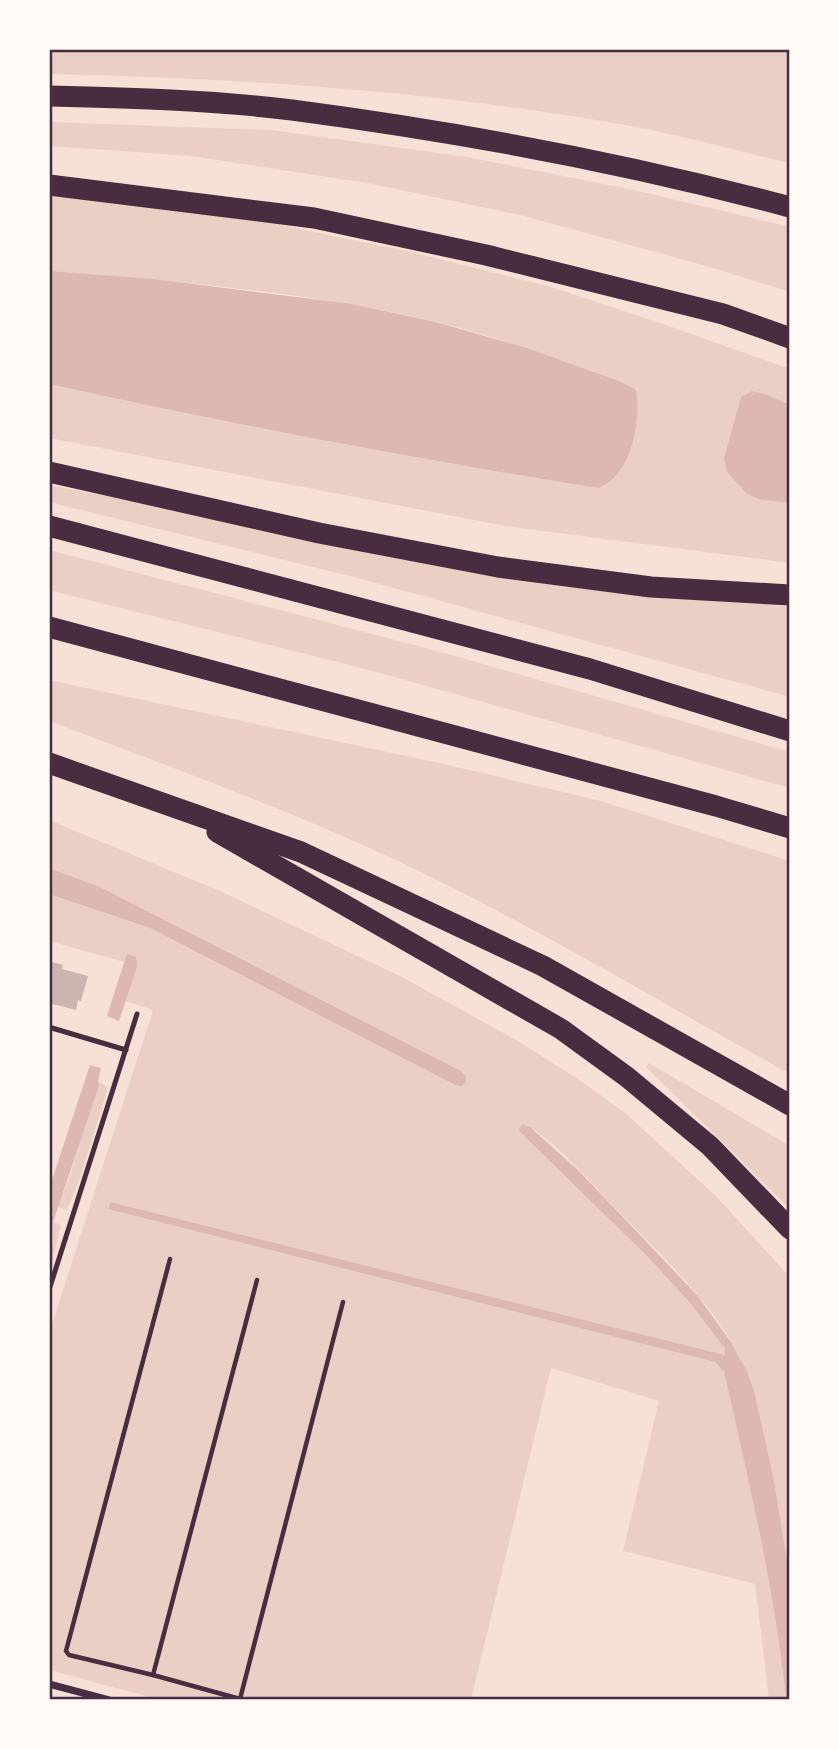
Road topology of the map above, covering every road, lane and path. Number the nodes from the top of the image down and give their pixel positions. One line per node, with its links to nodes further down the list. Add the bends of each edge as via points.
1 (49, 96): 3 (highway, via 290,110 506,142)
2 (49, 185): 4 (highway, via 314,218 723,314)
3 (790, 207)
4 (790, 338)
5 (49, 472): 7 (highway, via 319,533 498,567 651,587)
6 (49, 527): 9 (highway, via 590,669)
7 (790, 595)
8 (49, 627): 12 (highway)
9 (790, 731)
10 (49, 763): 11 (highway)
11 (170, 805): 16 (highway, via 302,852 543,966); 17 (highway, via 561,1029 710,1146)
12 (790, 828)
13 (137, 1014): 15 (lane)
14 (52, 1028): 15 (lane)
15 (126, 1050): 20 (lane)
16 (790, 1105)
17 (790, 1229)
18 (170, 1259): 22 (path, via 66,1651)
19 (257, 1280): 22 (path)
20 (49, 1290)
21 (343, 1302): 24 (path)
22 (153, 1675): 24 (path)
23 (49, 1684): 25 (street)
24 (239, 1699)
25 (109, 1700)

